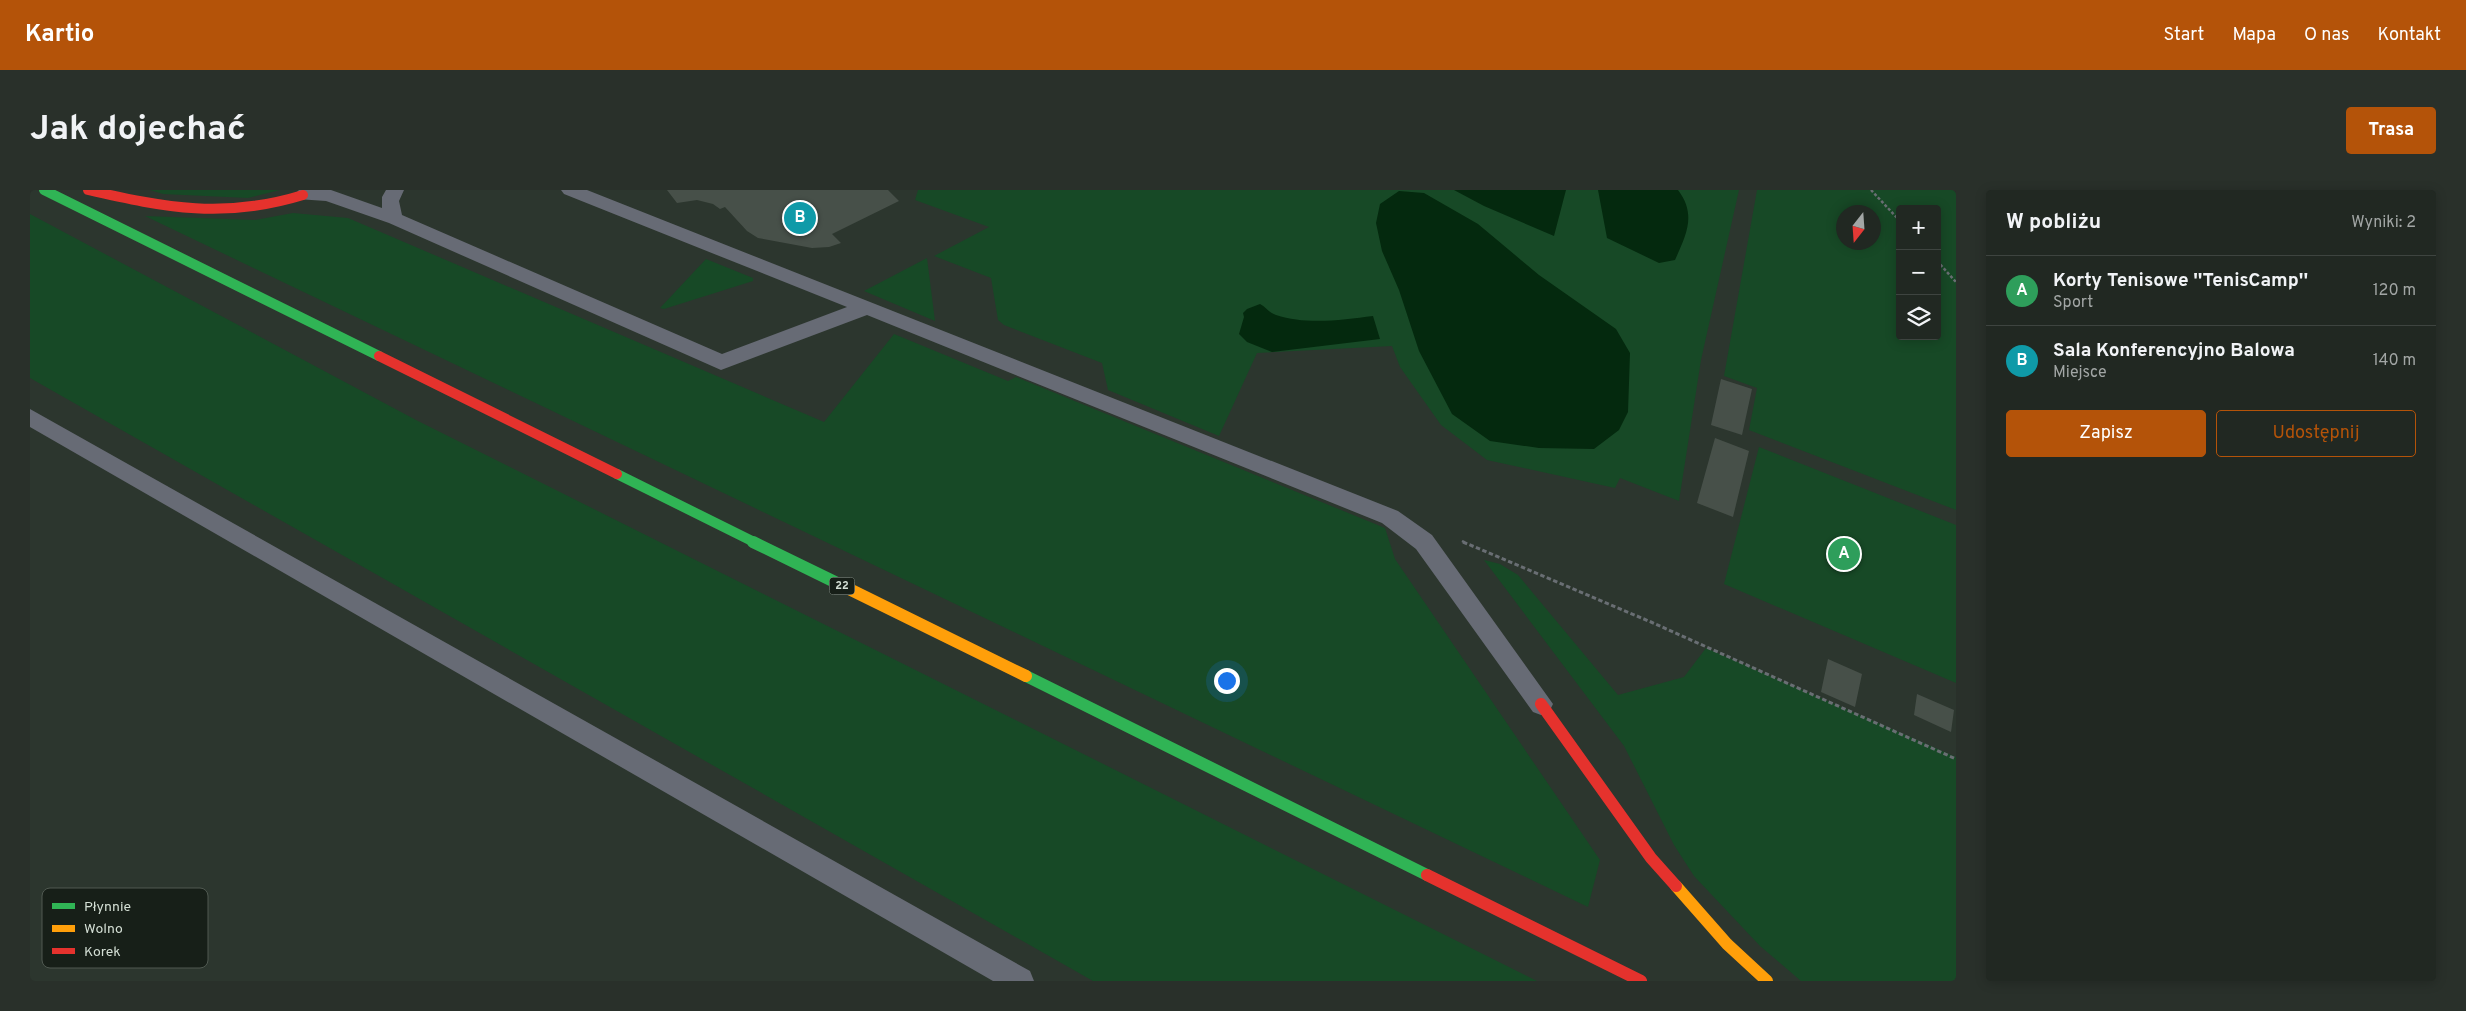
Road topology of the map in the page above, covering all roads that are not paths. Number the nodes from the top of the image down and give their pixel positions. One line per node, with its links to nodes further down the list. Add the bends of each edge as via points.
1 (44, 190): 11 (main road, 22)
2 (88, 190): 5 (main road, via 137,201 202,208 262,208 288,202)
3 (395, 190): 6 (lane, via 390,196 390,208)
4 (570, 190): 7 (lane)
5 (306, 193): 6 (lane, via 327,195)
6 (395, 219): 7 (lane, via 721,362)
7 (865, 308): 9 (lane, via 1390,517 1424,542)
8 (30, 417): 10 (lane)
9 (1541, 704): 12 (main road, via 1651,858 1727,944)
10 (1020, 981)
11 (1641, 981)
12 (1767, 981)

